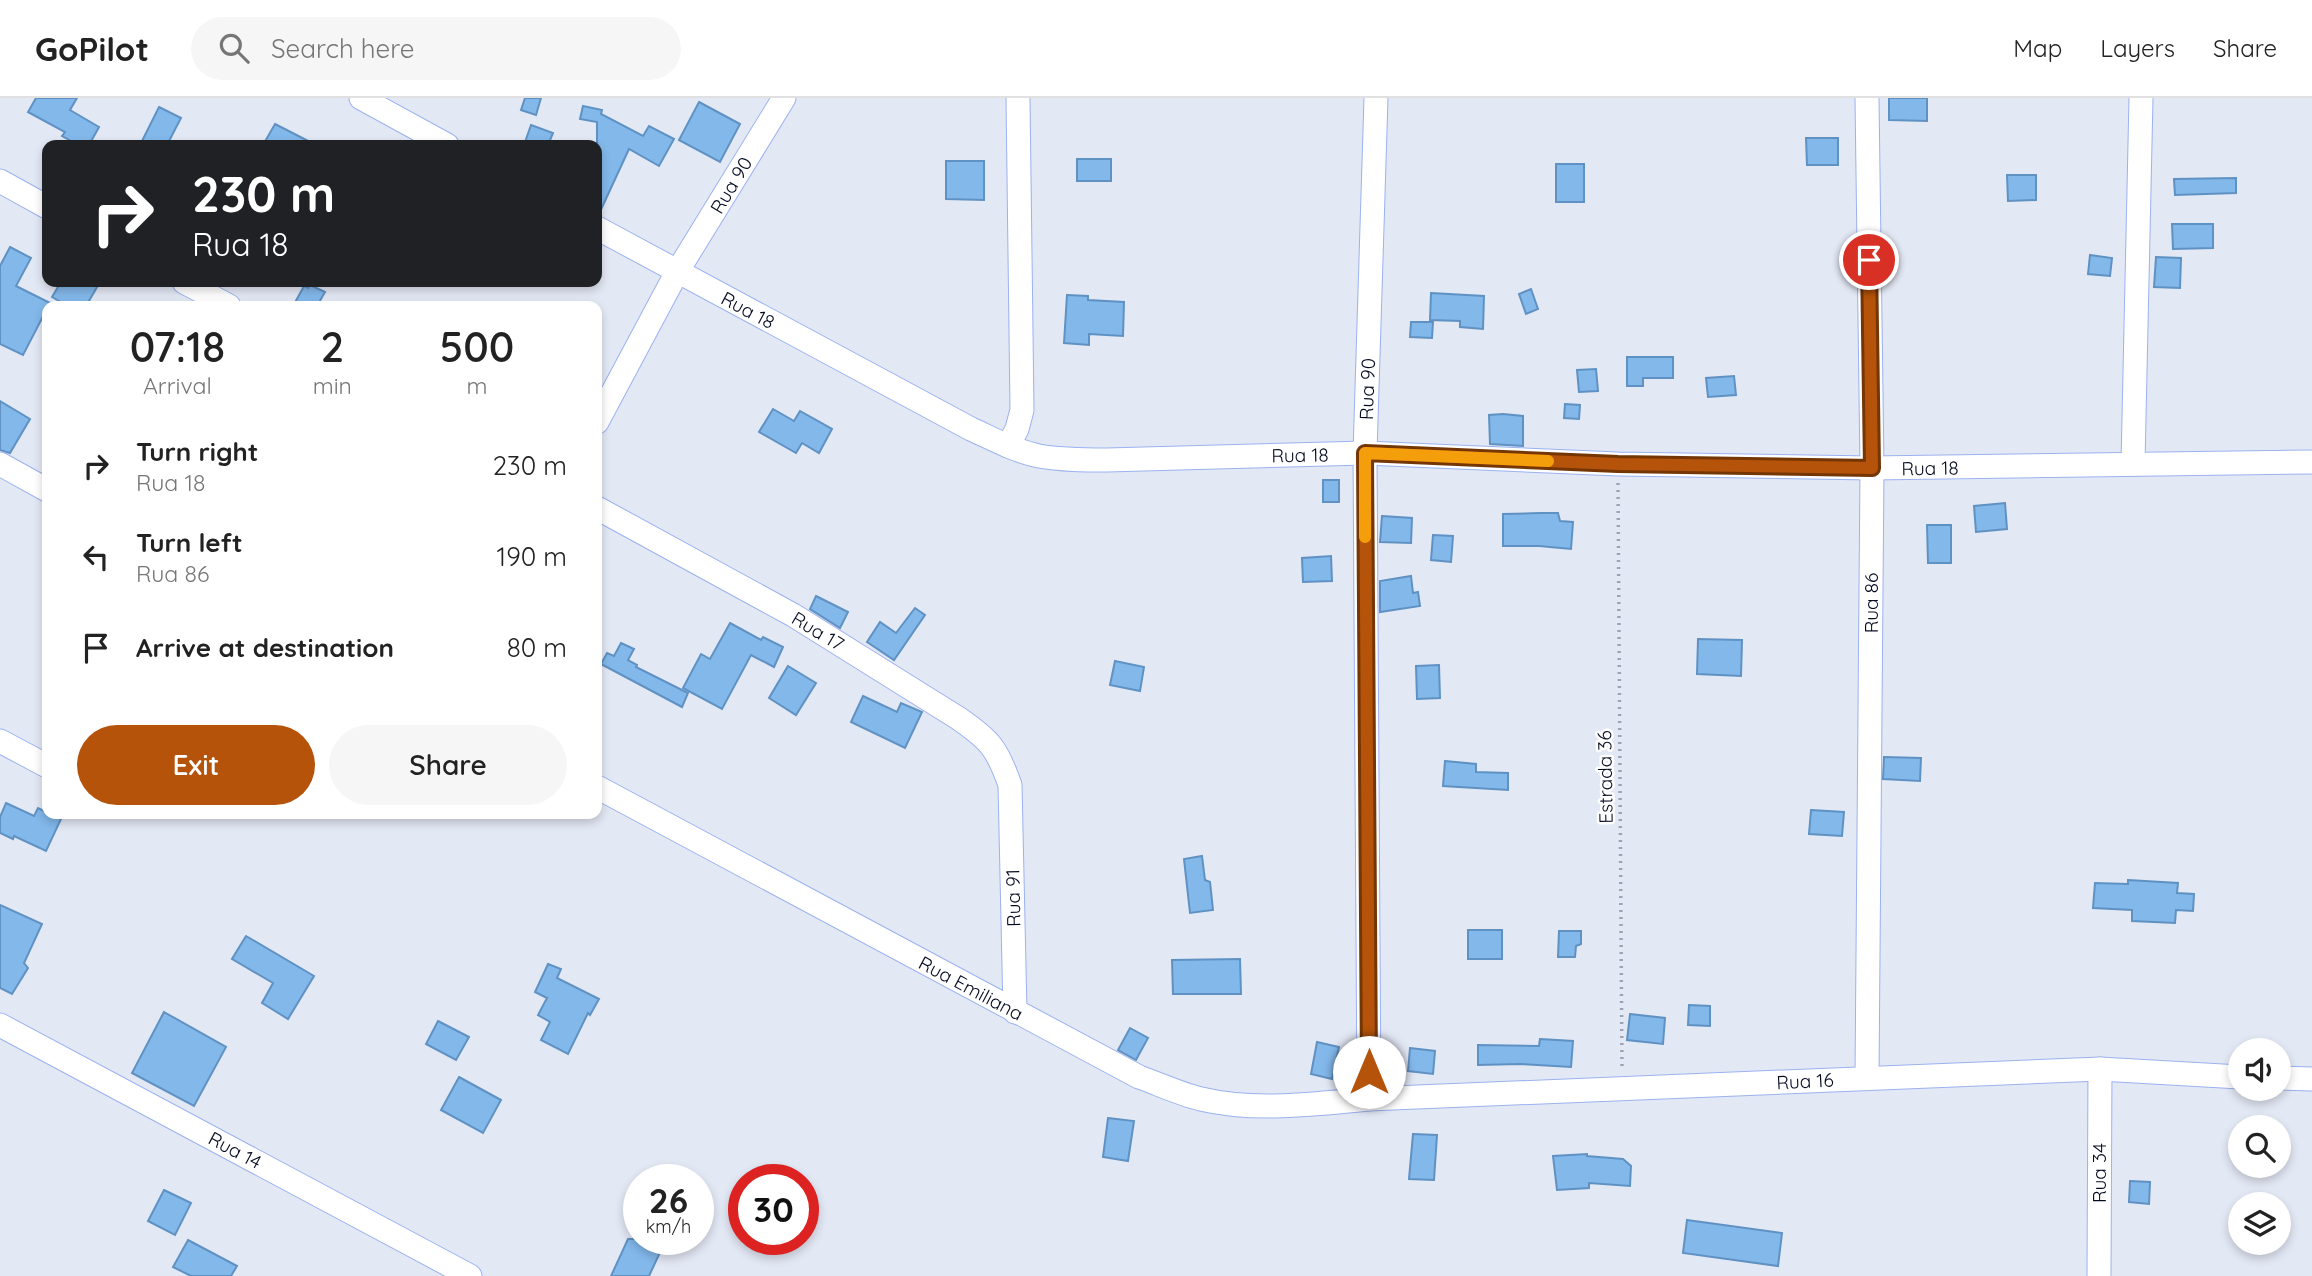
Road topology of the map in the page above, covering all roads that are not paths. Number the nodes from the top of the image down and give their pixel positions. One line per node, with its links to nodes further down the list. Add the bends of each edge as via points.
1 (361, 98): 7 (street)
2 (784, 98): 11 (street, Rua 90)
3 (1018, 98): 15 (street, via 1022,410)
4 (1376, 98): 16 (street, Rua 90)
5 (1867, 98): 20 (street, Rua 86)
6 (2141, 98): 19 (street)
7 (438, 140)
8 (0, 181): 9 (street)
9 (42, 204)
10 (602, 231): 11 (street, Rua 18)
11 (677, 272): 14 (street, Rua 90); 15 (street, Rua 18)
12 (193, 287): 13 (street)
13 (220, 301)
14 (602, 413)
15 (1008, 446): 16 (street, Rua 18, via 1038,456 1074,460)
16 (1365, 453): 20 (street, Rua 18, via 1618,464); 34 (street, Rua 90)
17 (2312, 462): 19 (street, Rua 18)
18 (0, 464): 21 (street)
19 (2133, 464): 20 (street, Rua 18)
20 (1872, 468): 31 (street, Rua 86)
21 (42, 487)
22 (602, 511): 25 (street, Rua 17, via 793,615 958,718 999,754)
23 (0, 741): 24 (street)
24 (42, 763)
25 (1010, 785): 27 (street, Rua 91)
26 (602, 790): 27 (street, Rua Emiliana)
27 (1015, 1012): 34 (street, Rua Emiliana, via 1139,1077 1199,1099 1288,1106)
28 (0, 1025): 35 (street, Rua 14)
29 (2099, 1069): 30 (street, Rua 16); 31 (street, Rua 16); 36 (street, Rua 34)
30 (2228, 1076)
31 (1867, 1078): 34 (street, Rua 16)
32 (2291, 1078): 33 (street)
33 (2312, 1079)
34 (1369, 1099)
35 (470, 1276)
36 (2099, 1276)

